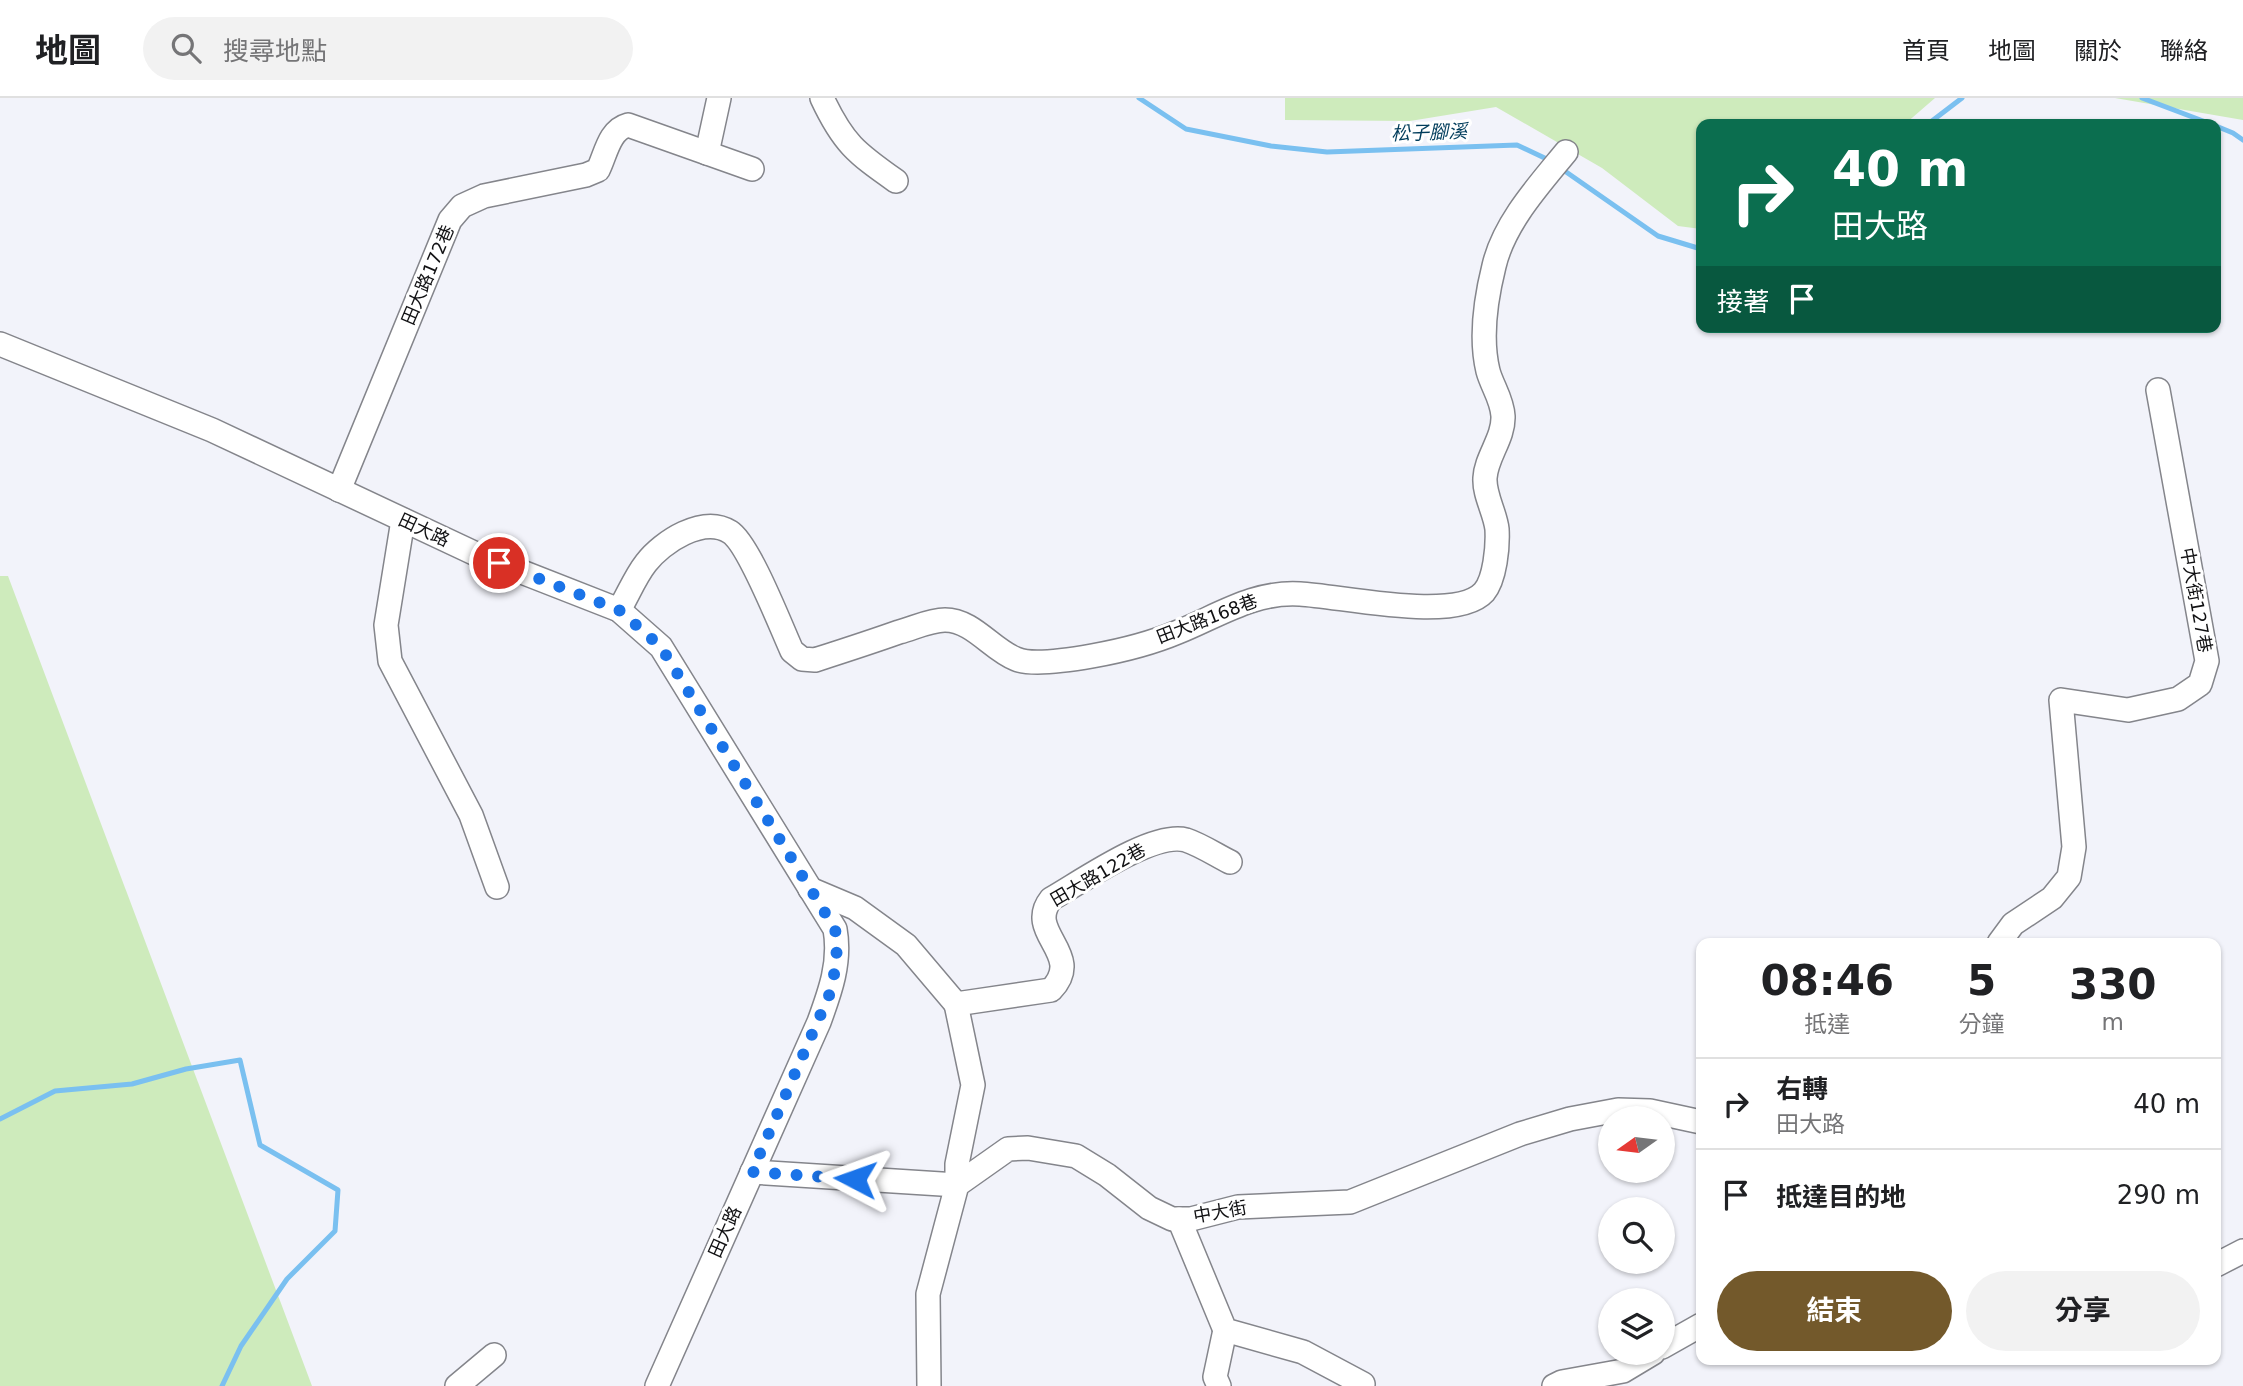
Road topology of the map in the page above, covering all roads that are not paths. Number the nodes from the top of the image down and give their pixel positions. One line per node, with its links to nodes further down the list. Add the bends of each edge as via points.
1 (719, 98): 4 (street)
2 (822, 98): 6 (street, via 835,126 856,152)
3 (1566, 152): 11 (street, 田大路168巷, via 1505,236 1494,264 1485,350 1503,417 1485,475 1497,529 1489,585 1481,596 1446,607 1272,595 1237,605 1170,636 1097,655 1028,662 1010,657 965,626 944,620 815,660 802,659 792,651 746,552 730,532 710,526 677,535 646,563)
4 (707, 153): 5 (street, 田大路172巷); 9 (street, 田大路172巷, via 628,125 619,127 611,138 598,170 484,196 462,206 450,220)
5 (752, 169)
6 (896, 181)
7 (0, 344): 9 (street, 田大路, via 212,430)
8 (2158, 390): 15 (street, 中大街127巷, via 2207,661 2200,684 2178,699 2128,710 2061,700 2074,847 2069,877 2052,898 2013,925)
9 (339, 490): 10 (street, 田大路)
10 (403, 520): 11 (street, 田大路, via 475,554); 13 (street, via 386,625 390,661 471,815)
11 (619, 610): 14 (street, 田大路, via 661,647)
12 (1230, 862): 16 (street, 田大路122巷, via 1185,840 1162,840 1143,847 1051,899 1043,908 1043,920 1063,965 1060,980 1051,990)
13 (498, 887)
14 (810, 889): 16 (street, via 855,908 906,944); 18 (street, 田大路, via 835,929 836,964 819,1022)
15 (2003, 938)
16 (956, 1004): 19 (street, via 973,1085)
17 (1696, 1121): 20 (street, 中大街, via 1618,1110 1570,1119 1520,1134 1350,1202 1238,1207)
18 (752, 1172): 19 (street); 30 (street, 田大路)
19 (957, 1185): 20 (street, 中大街, via 1008,1149 1028,1148 1076,1156 1149,1208); 31 (street, via 928,1294)
20 (1179, 1219): 24 (street)
21 (2243, 1251): 22 (street)
22 (2221, 1262)
23 (1696, 1328): 25 (street)
24 (1225, 1330): 28 (street, via 1303,1352); 32 (street, via 1215,1377)
25 (1675, 1340)
26 (494, 1355): 29 (street)
27 (1633, 1365): 33 (street)
28 (1363, 1384)
29 (457, 1386)
30 (657, 1386)
31 (929, 1386)
32 (1219, 1386)
33 (1554, 1386)

